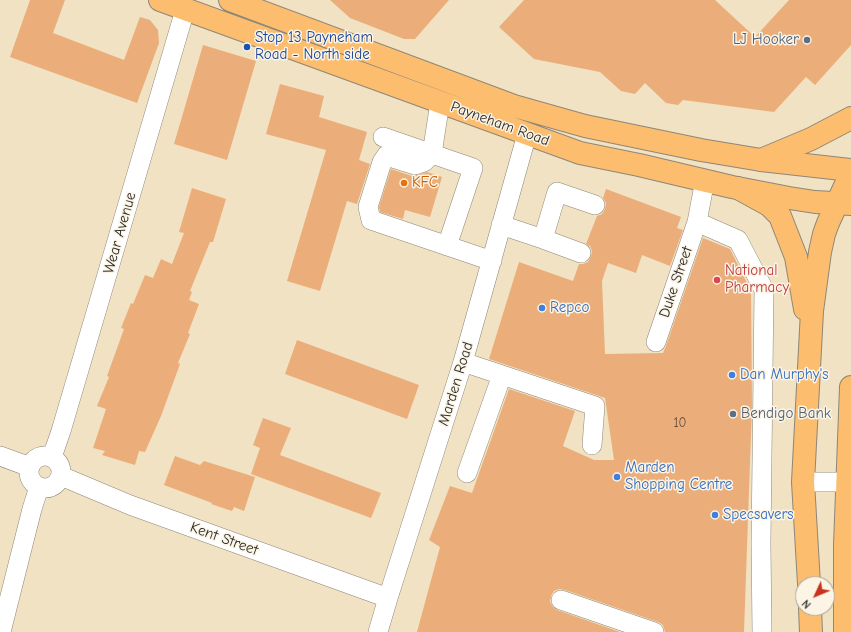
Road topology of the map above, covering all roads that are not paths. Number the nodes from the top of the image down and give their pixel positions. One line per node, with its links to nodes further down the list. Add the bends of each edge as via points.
1 (160, 0): 3 (main road, Payneham Road)
2 (232, 0): 9 (main road, Payneham Road, via 514,106 641,139)
3 (185, 10): 4 (main road, Payneham Road); 28 (street, Wear Avenue)
4 (440, 102): 6 (main road, Payneham Road); 8 (street)
5 (851, 118): 9 (main road, via 811,139)
6 (527, 134): 11 (main road, Payneham Road, via 580,153); 16 (street, Marden Road)
7 (383, 137): 8 (street)
8 (432, 154): 18 (street, via 472,168); 18 (street, via 424,162 415,165 386,156 368,207 371,220)
9 (761, 160): 10 (main road, Payneham Road)
10 (851, 172): 13 (main road)
11 (705, 180): 12 (main road, Payneham Road); 15 (street, Duke Street)
12 (738, 188): 13 (main road, Payneham Road, via 815,202); 21 (main road, via 769,205 780,216 796,257)
13 (844, 204): 21 (main road, via 828,223 820,252)
14 (595, 205): 17 (street, via 557,192)
15 (697, 222): 22 (street, Duke Street); 42 (street, via 738,240 764,290)
16 (501, 225): 17 (street); 20 (street, Marden Road)
17 (543, 239): 19 (street)
18 (447, 246): 20 (street)
19 (581, 253)
20 (492, 261): 23 (street, Marden Road)
21 (810, 340): 32 (main road)
22 (656, 342)
23 (463, 362): 24 (street); 36 (street, Marden Road)
24 (502, 375): 26 (street, via 595,406); 30 (street)
25 (851, 386): 33 (main road)
26 (592, 444)
27 (0, 456): 29 (street)
28 (52, 457): 29 (street, via 40,456); 31 (street, via 61,466)
29 (30, 467): 34 (street, via 30,479)
30 (467, 473)
31 (62, 476): 34 (street, via 51,488); 36 (street, Kent Street, via 130,505)
32 (803, 482): 33 (street); 35 (main road)
33 (849, 482): 44 (main road, via 845,545)
34 (39, 487): 39 (street)
35 (809, 576)
36 (388, 598): 40 (street, Marden Road)
37 (561, 600): 41 (street)
38 (810, 616): 43 (main road)
39 (1, 632)
40 (378, 632)
41 (654, 632)
42 (762, 632)
43 (811, 632)
44 (845, 632)

